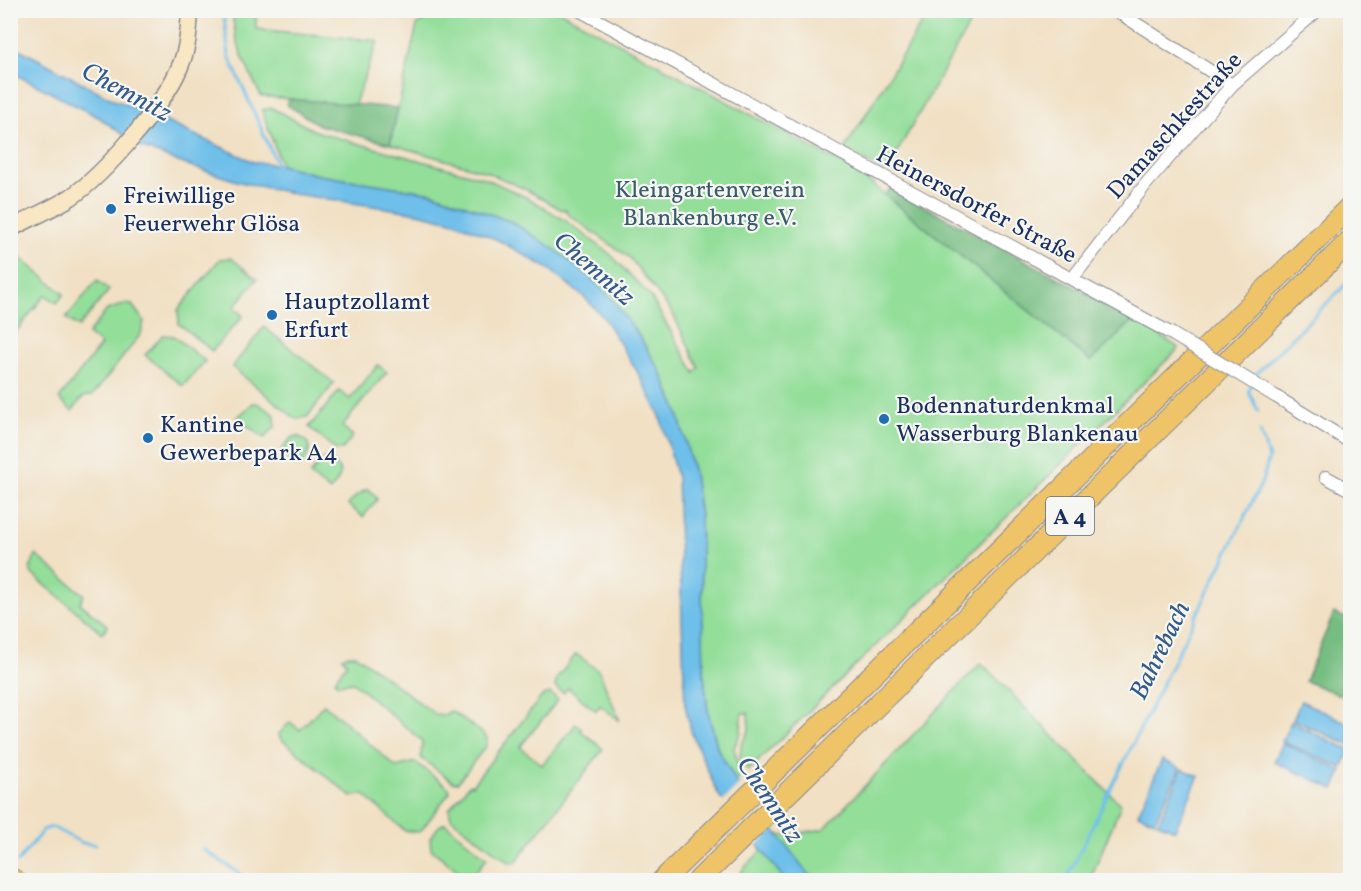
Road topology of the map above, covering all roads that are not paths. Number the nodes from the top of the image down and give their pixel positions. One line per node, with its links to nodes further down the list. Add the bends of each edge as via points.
1 (190, 10): 7 (main road, via 181,65 159,102 120,151 69,198)
2 (579, 10): 9 (street, Heinersdorfer Straße)
3 (1115, 10): 5 (street)
4 (1318, 10): 5 (street, Damaschkestraße)
5 (1232, 85): 9 (street, Damaschkestraße, via 1146,184)
6 (1350, 207): 15 (highway, A 4)
7 (10, 229)
8 (1350, 242): 16 (highway, A 4)
9 (1072, 279): 10 (street, Heinersdorfer Straße, bridge, via 1172,334)
10 (1350, 442)
11 (1326, 477): 12 (street)
12 (1350, 490)
13 (10, 876): 14 (main road)
14 (16, 880)
15 (663, 880)
16 (699, 880)

